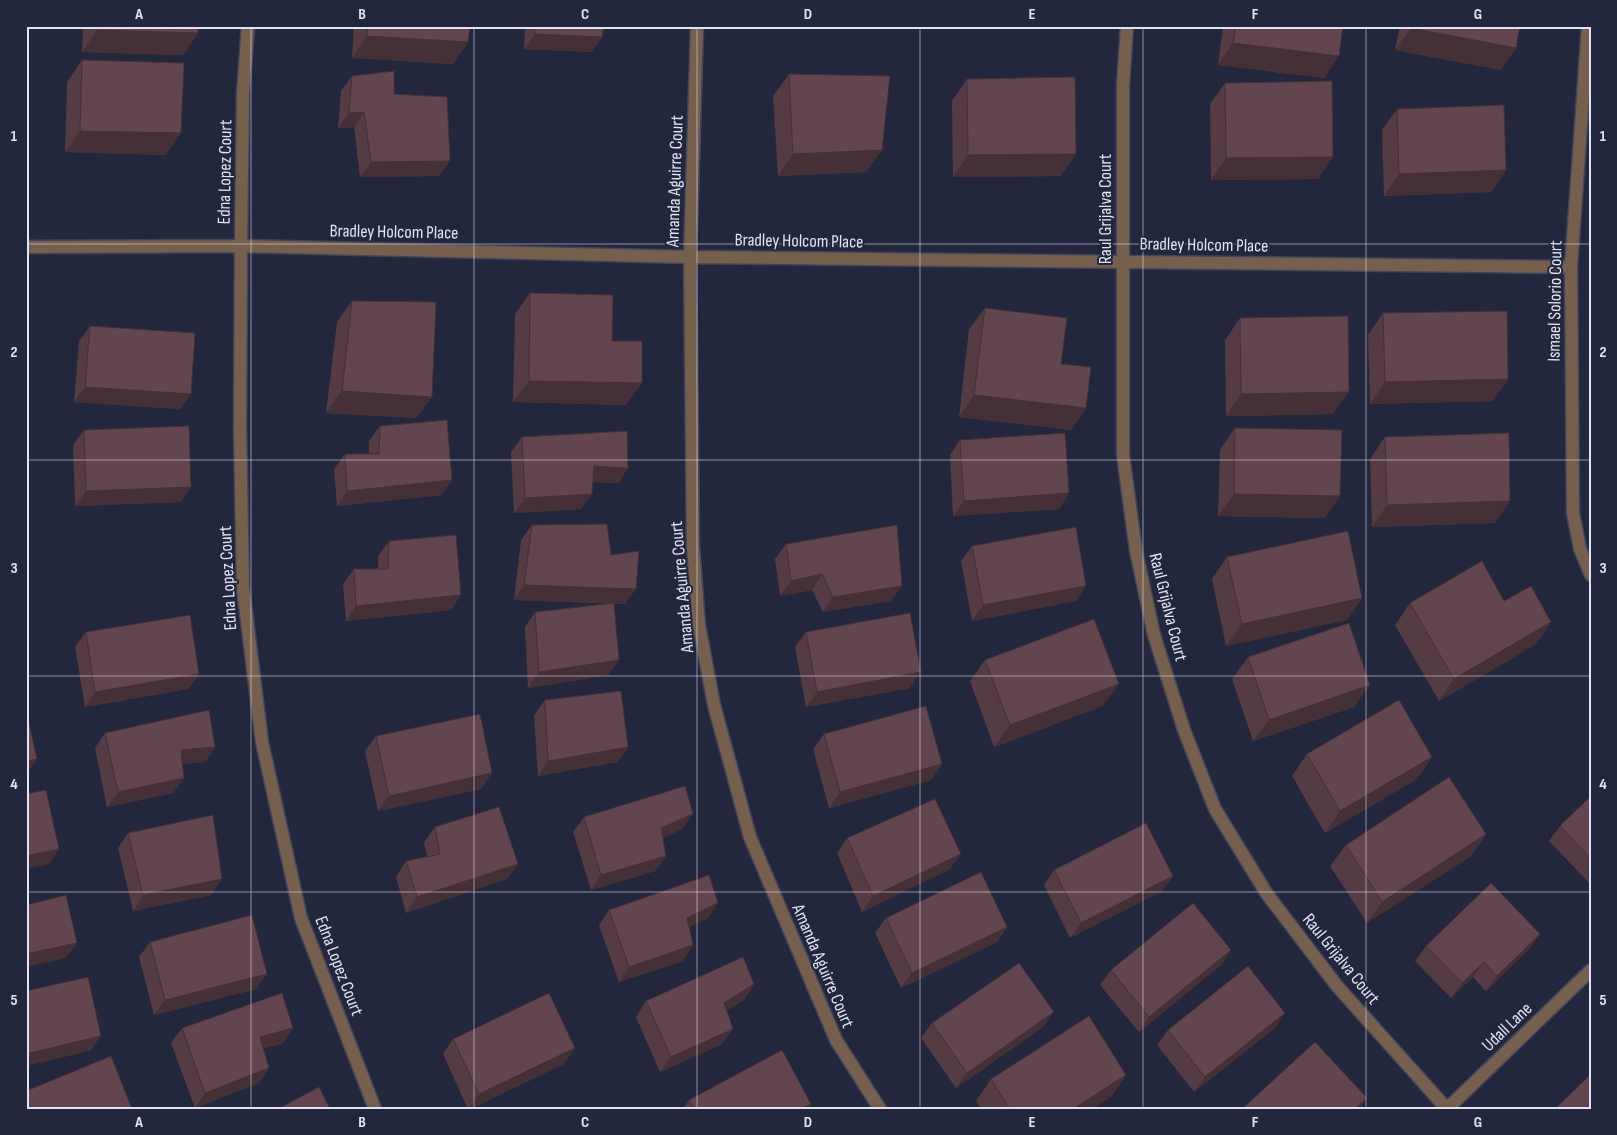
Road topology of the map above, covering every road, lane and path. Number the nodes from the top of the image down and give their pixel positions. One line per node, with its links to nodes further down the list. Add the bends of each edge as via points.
1 (248, 26): 5 (street, Edna Lopez Court)
2 (697, 26): 7 (street, Amanda Aguirre Court)
3 (1127, 26): 8 (street, Raul Grijalva Court, via 1123,85)
4 (1588, 26): 9 (street, Ismael Solorio Court)
5 (241, 246): 6 (street, Bradley Holcom Place); 7 (street, Bradley Holcom Place); 12 (street, Edna Lopez Court, via 243,588 262,742 301,918)
6 (26, 247)
7 (690, 257): 8 (street, Bradley Holcom Place); 13 (street, Amanda Aguirre Court, via 693,547 699,625 714,705 750,837 836,1040)
8 (1123, 262): 9 (street, Bradley Holcom Place); 14 (street, Raul Grijalva Court, via 1124,464 1136,551 1154,635 1184,730 1215,809 1267,894 1337,986)
9 (1571, 267): 10 (street, Ismael Solorio Court, via 1573,513 1580,549)
10 (1591, 575)
11 (1591, 970): 14 (street, Udall Lane)
12 (375, 1109)
13 (880, 1109)
14 (1447, 1109)

